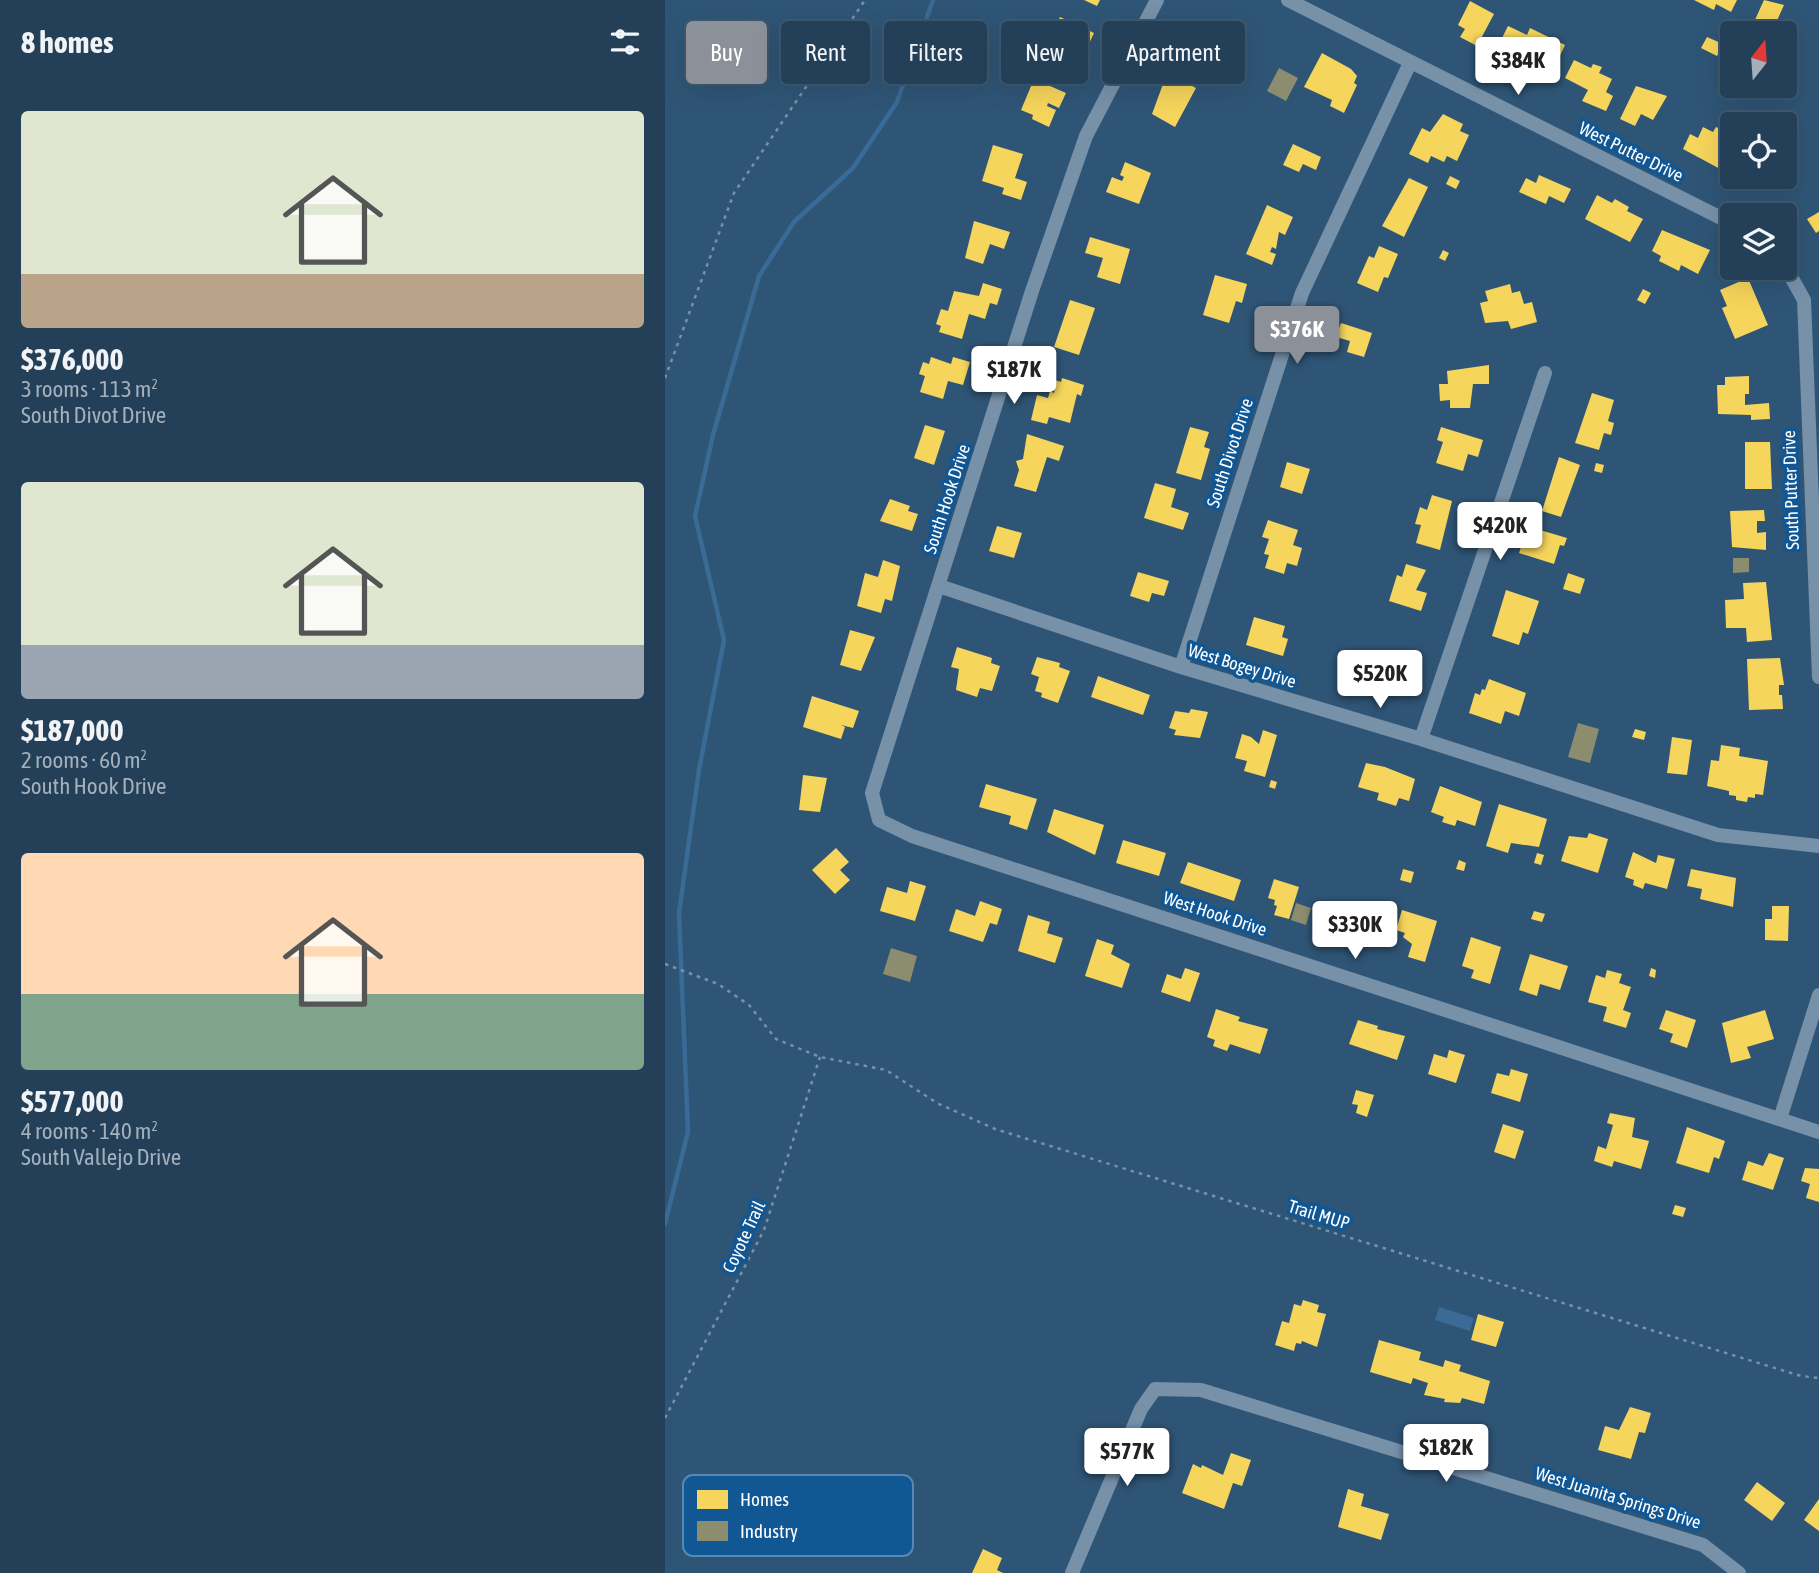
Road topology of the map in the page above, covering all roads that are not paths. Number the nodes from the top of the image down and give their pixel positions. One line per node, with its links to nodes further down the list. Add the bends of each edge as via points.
1 (1157, 0): 8 (street, South Hook Drive, via 1086,136 1032,291)
2 (1288, 0): 3 (street, West Putter Drive)
3 (1410, 63): 4 (street, West Putter Drive); 9 (street, South Divot Drive, via 1302,293)
4 (1720, 218)
5 (1793, 280): 7 (street, South Putter Drive, via 1804,300)
6 (1545, 373): 11 (street)
7 (1816, 569): 10 (street, South Putter Drive)
8 (940, 586): 9 (street, West Bogey Drive); 12 (street, South Hook Drive, via 871,793)
9 (1181, 667): 11 (street, West Bogey Drive)
10 (1819, 677)
11 (1421, 739): 13 (street, West Bogey Drive, via 1718,835)
12 (879, 820): 15 (street, West Hook Drive, via 912,836)
13 (1819, 846)
14 (1819, 995): 15 (street)
15 (1780, 1119): 16 (street, West Hook Drive)
16 (1819, 1132)
17 (1072, 1573): 18 (street, West Juanita Springs Drive, via 1141,1409 1155,1389 1201,1390 1703,1545)
18 (1739, 1573)

